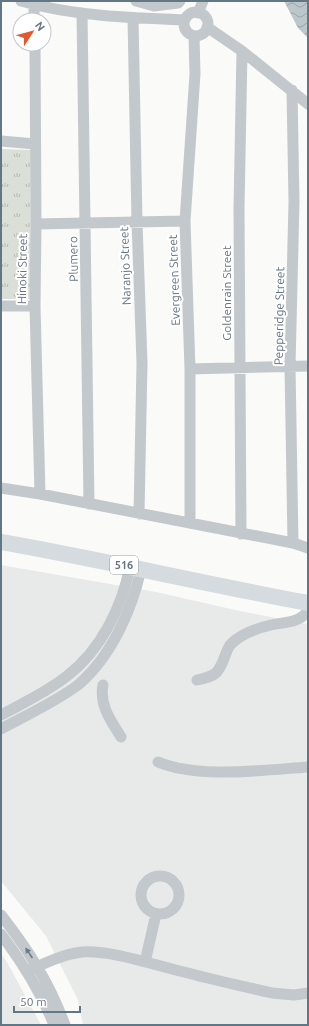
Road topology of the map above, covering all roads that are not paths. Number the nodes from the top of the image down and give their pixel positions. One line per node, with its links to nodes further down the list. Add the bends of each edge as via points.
1 (21, 1): 5 (street)
2 (136, 1): 3 (street, via 154,6)
3 (180, 1)
4 (203, 1): 8 (street)
5 (34, 5): 6 (street); 7 (street)
6 (34, 12)
7 (82, 13): 9 (street); 22 (street, Plumero)
8 (198, 13): 10 (street, via 189,15); 11 (street, via 206,19)
9 (133, 18): 10 (street); 20 (street, Naranjo Street)
10 (185, 20): 12 (street, via 184,28)
11 (207, 26): 12 (street, via 203,34); 14 (street)
12 (194, 36): 19 (street, Evergreen Street, via 195,74)
13 (35, 52): 18 (street, Hinoki Street)
14 (242, 52): 15 (street); 28 (street, Goldenrain Street, via 238,208)
15 (292, 90): 16 (street); 25 (street, Pepperidge Street, via 294,202)
16 (308, 104)
17 (1, 141): 18 (street)
18 (35, 144): 21 (street, Hinoki Street)
19 (186, 221): 20 (street); 27 (street, Evergreen Street)
20 (137, 222): 22 (street); 32 (street, Naranjo Street, via 142,362)
21 (36, 224): 22 (street); 24 (street, Hinoki Street)
22 (86, 224): 31 (street, Plumero)
23 (1, 306): 24 (street)
24 (35, 306): 30 (street, Hinoki Street)
25 (290, 366): 26 (street); 28 (street); 36 (street, Pepperidge Street)
26 (308, 366)
27 (190, 369): 28 (street); 33 (street, Evergreen Street)
28 (240, 369): 34 (street, Goldenrain Street)
29 (1, 488): 30 (street)
30 (40, 494): 31 (street)
31 (90, 504): 32 (street)
32 (139, 514): 33 (street)
33 (190, 523): 34 (street)
34 (241, 534): 36 (street)
35 (1, 542): 38 (highway, 516)
36 (293, 543): 37 (street)
37 (308, 548)
38 (135, 567): 39 (highway, 516); 43 (street, via 114,617 86,657 67,676); 44 (street, via 135,594 124,622 105,654 89,674 67,692)
39 (308, 603)
40 (308, 611): 41 (street, via 299,619 254,630 239,638 229,646 218,672)
41 (197, 680)
42 (103, 685): 45 (street, via 103,703)
43 (1, 715)
44 (1, 729)
45 (121, 737)
46 (158, 762): 47 (street, via 170,767 193,770)
47 (308, 767)
48 (156, 914): 51 (street)
49 (1, 915): 52 (street, one-way to 49)
50 (1, 934): 52 (street)
51 (145, 962): 52 (street, via 108,954 82,952); 53 (street, via 272,993)
52 (33, 969): 54 (street); 55 (street, via 60,1010)
53 (308, 993)
54 (54, 1025)
55 (65, 1025)

